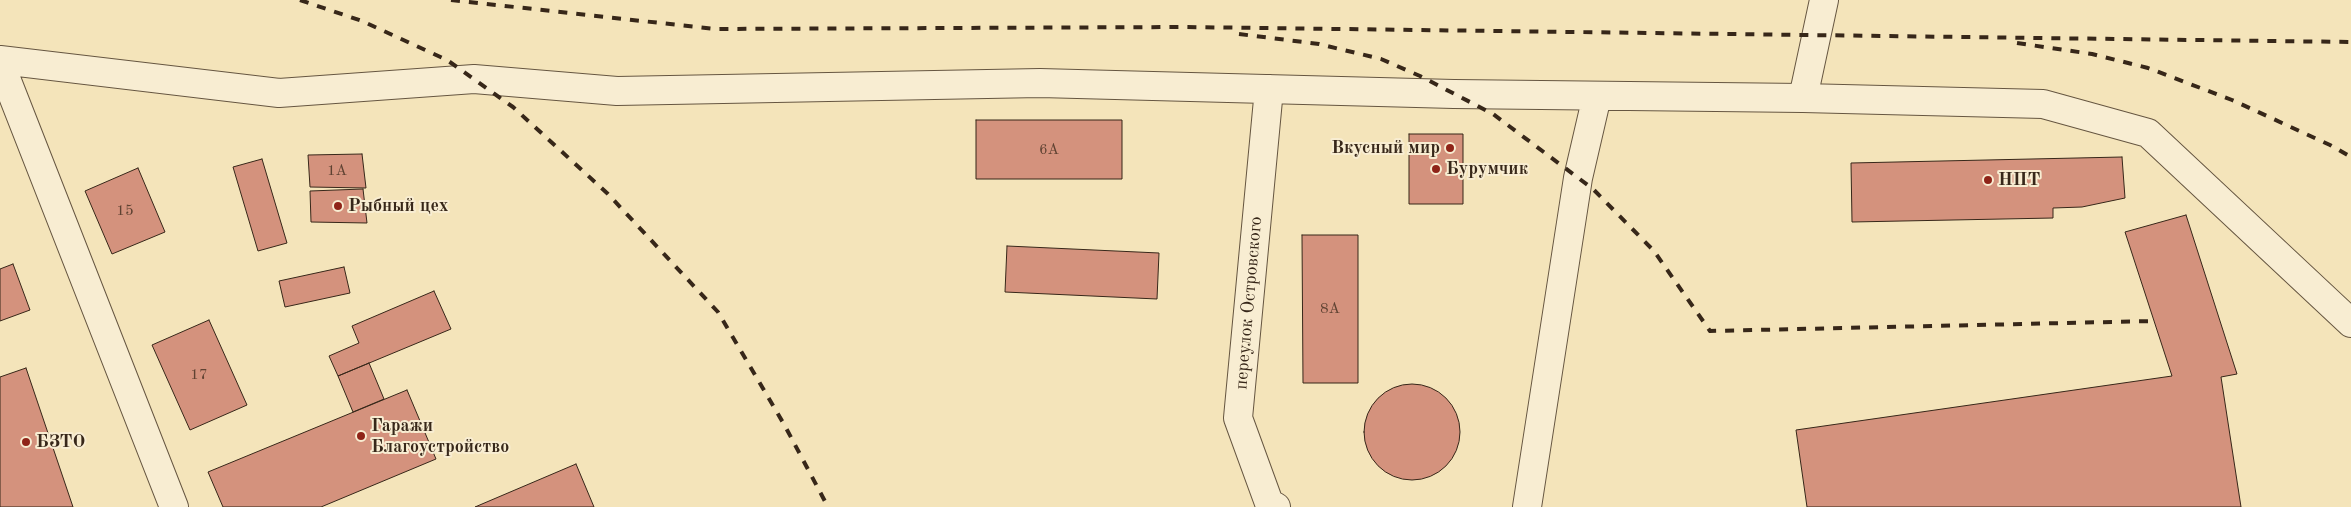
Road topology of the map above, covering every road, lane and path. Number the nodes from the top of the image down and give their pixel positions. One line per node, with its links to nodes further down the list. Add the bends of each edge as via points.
1 (1824, 0): 5 (street)
2 (0, 62): 3 (street, via 279,93 474,79 617,91 1040,83); 7 (street)
3 (1269, 89): 4 (street); 8 (street, переулок Островского, via 1238,418 1269,503)
4 (1598, 96): 5 (street); 9 (street, via 1578,178)
5 (1804, 98): 6 (street, via 2043,104 2148,133)
6 (2351, 323)
7 (174, 507)
8 (1276, 507)
9 (1527, 507)

